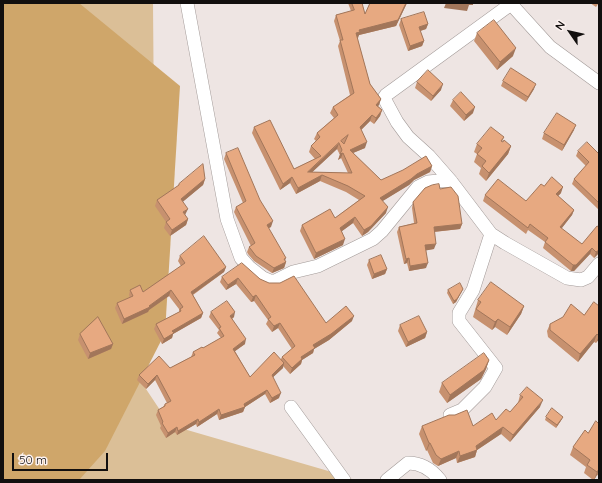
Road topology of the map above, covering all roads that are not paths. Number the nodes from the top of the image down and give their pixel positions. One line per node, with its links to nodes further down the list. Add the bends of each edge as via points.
1 (187, 3): 4 (street, via 227,219 241,258 262,278 276,281 293,272 318,266 373,239 418,187 428,182)
2 (510, 4): 3 (street, via 550,47); 4 (street, via 384,98 396,122 408,137)
3 (599, 83)
4 (450, 180): 5 (street)
5 (491, 234): 6 (street, via 567,278 581,280 588,277); 8 (street, via 473,290 459,312 459,321 496,368 485,387 462,410)
6 (599, 264)
7 (291, 407): 9 (street)
8 (450, 416)
9 (344, 480)
10 (387, 480): 11 (street, via 408,463 423,465)
11 (440, 480)

